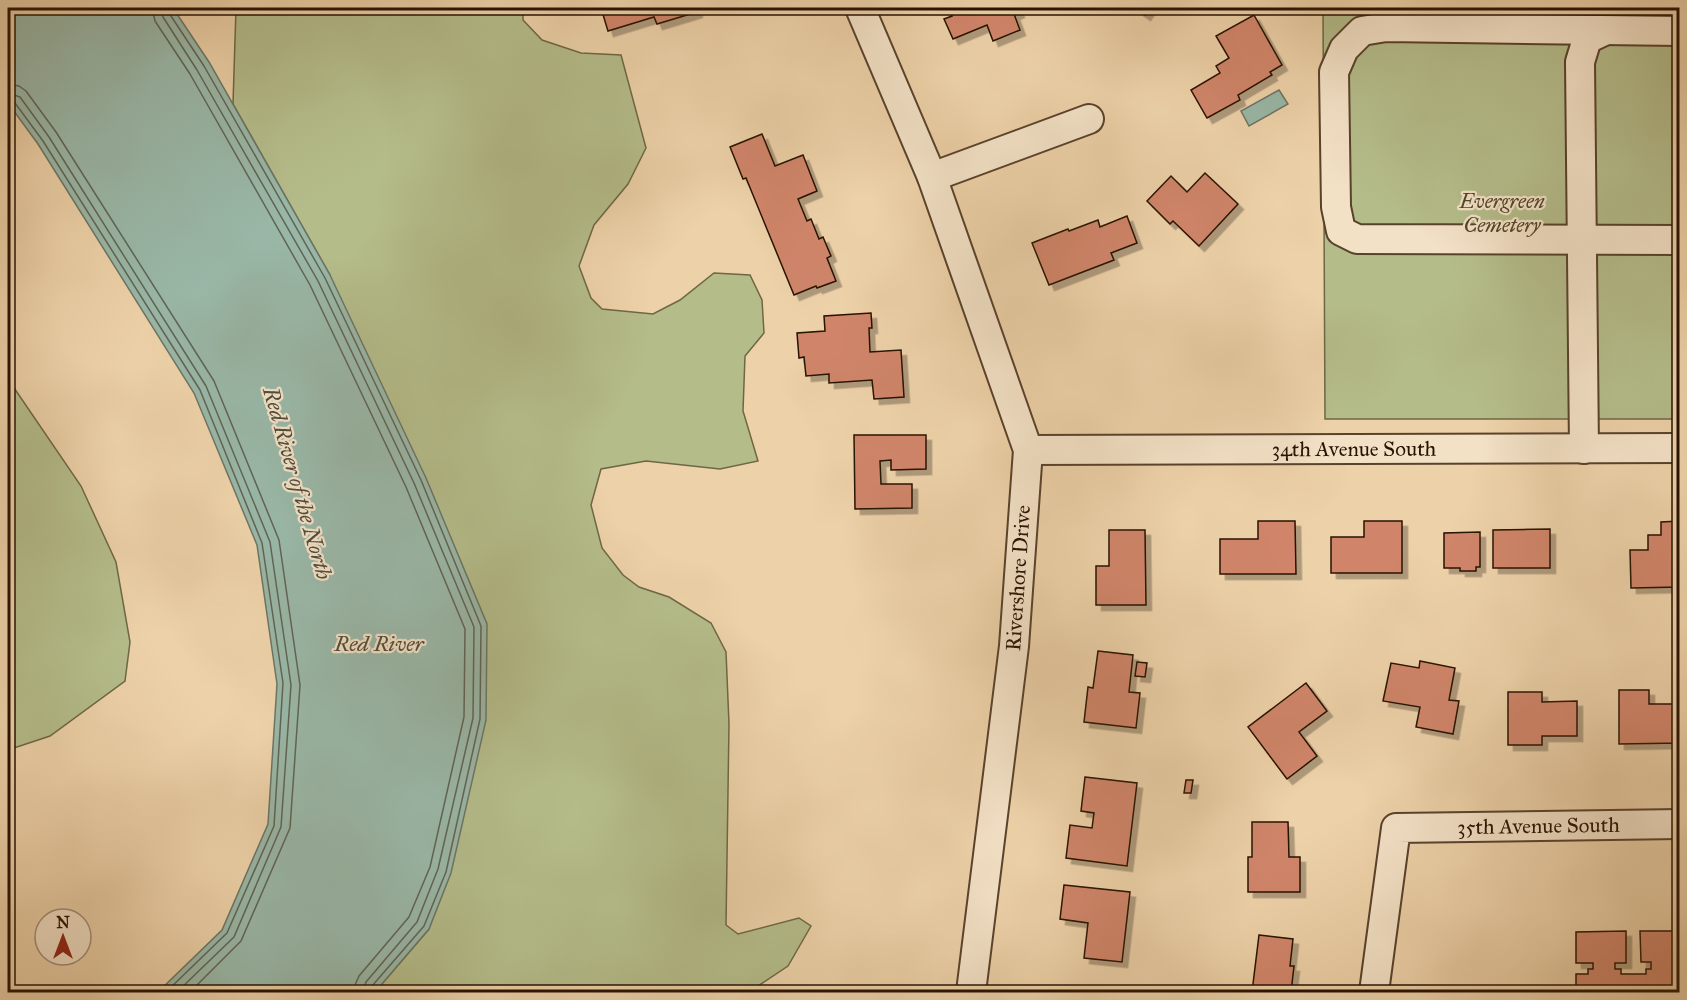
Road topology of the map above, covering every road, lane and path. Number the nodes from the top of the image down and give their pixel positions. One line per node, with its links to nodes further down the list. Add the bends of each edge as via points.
1 (860, 8): 5 (street, Rivershore Drive)
2 (1604, 31): 3 (street); 6 (street, via 1587,39 1580,62); 6 (street, via 1386,27 1362,31 1344,49 1334,72 1336,207 1341,231 1357,239)
3 (1680, 31)
4 (1089, 119): 5 (street)
5 (932, 177): 10 (street, Rivershore Drive)
6 (1582, 239): 7 (street); 9 (street)
7 (1680, 240)
8 (1680, 448): 9 (street, 34th Avenue South)
9 (1584, 449): 10 (street, 34th Avenue South)
10 (1028, 450): 12 (street, Rivershore Drive, via 1014,646)
11 (1680, 824): 13 (street, 35th Avenue South, via 1396,828)
12 (971, 993)
13 (1374, 993)

